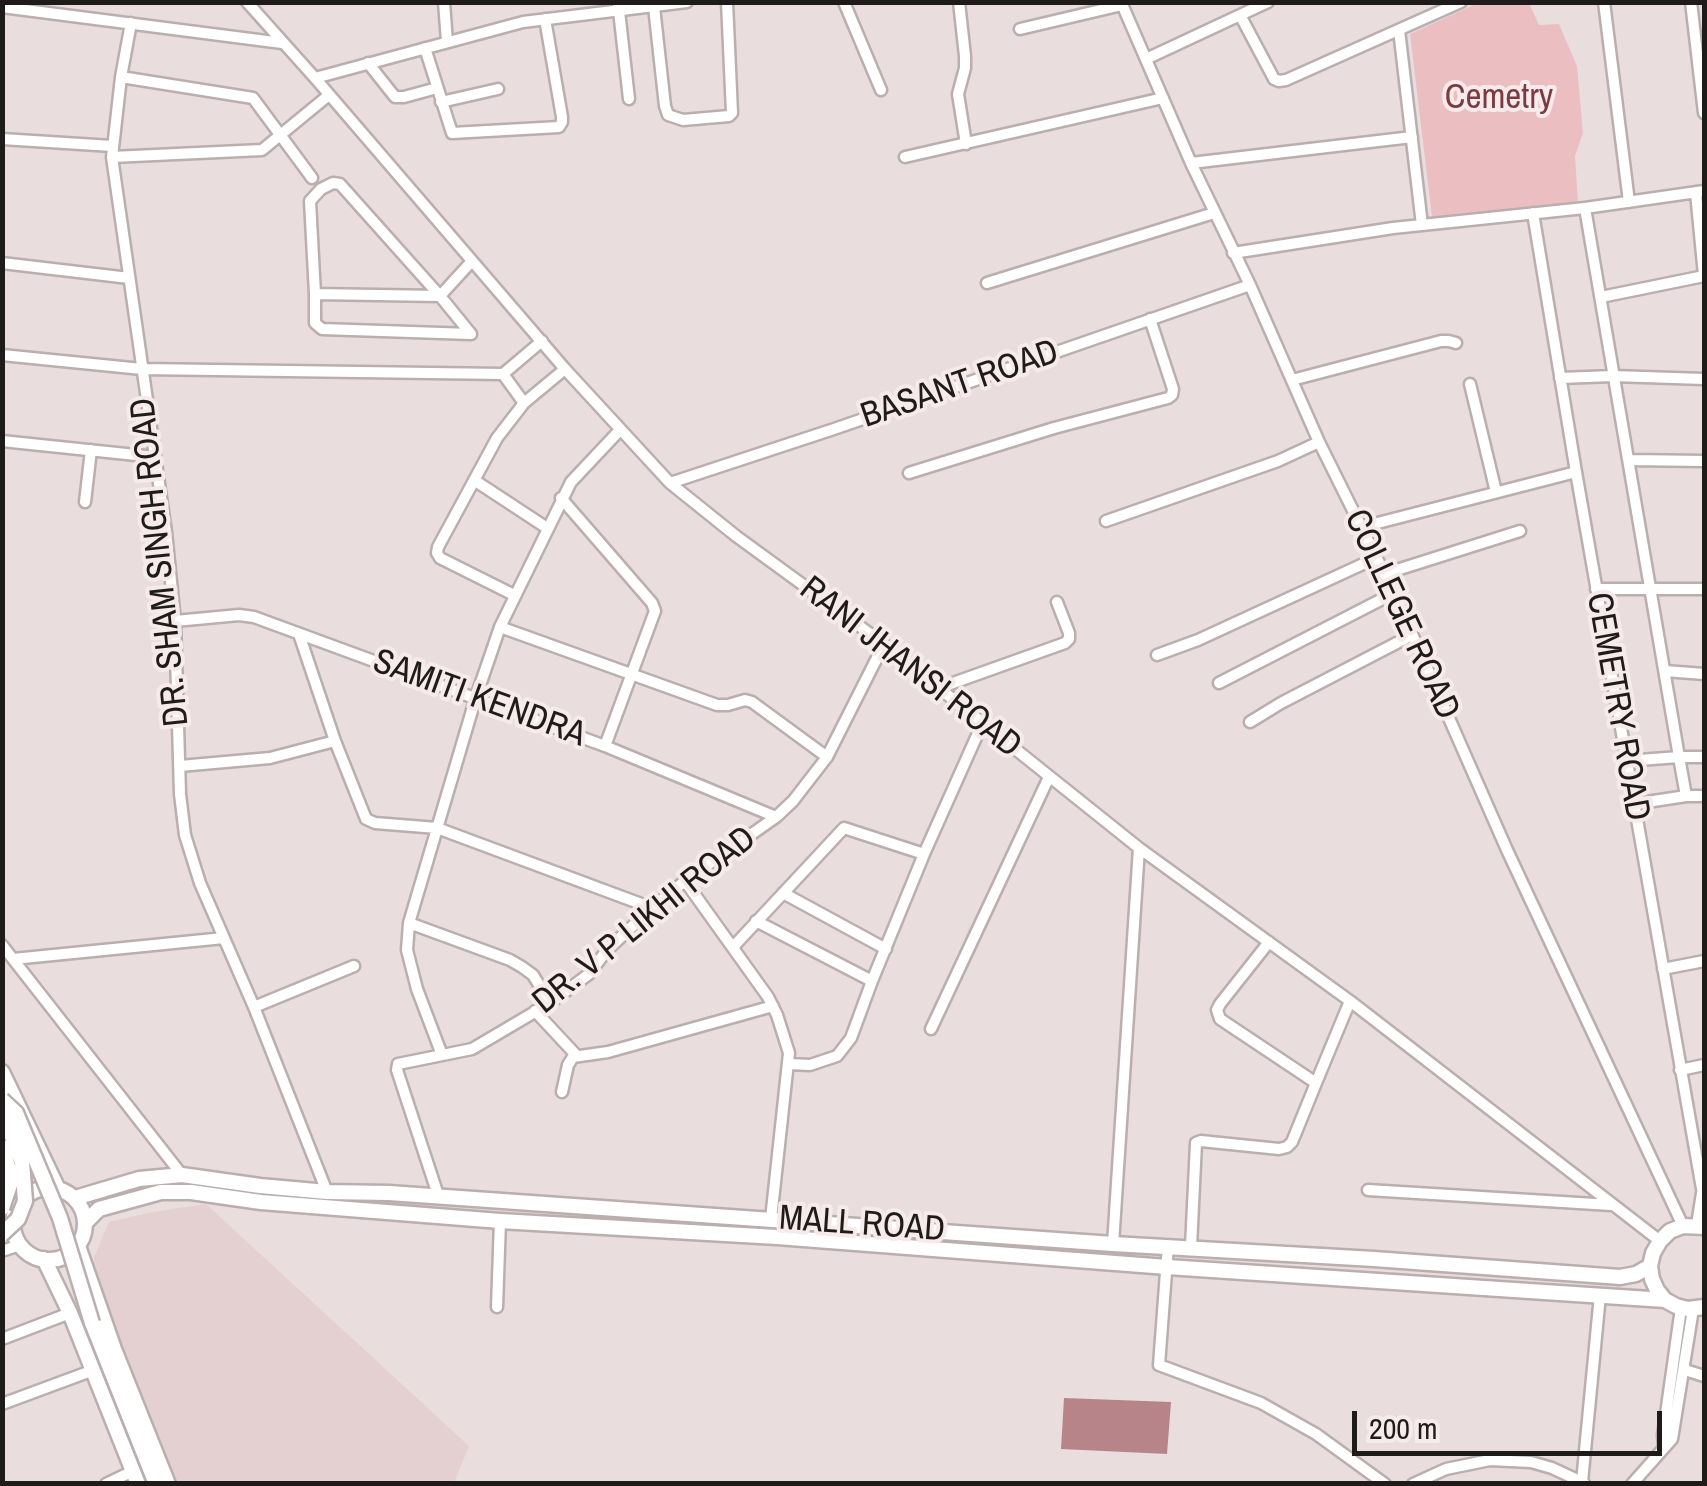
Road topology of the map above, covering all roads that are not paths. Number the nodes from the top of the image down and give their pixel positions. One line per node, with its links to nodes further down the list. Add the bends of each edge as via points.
1 (247, 2): 21 (street, RANI JHANSI ROAD)
2 (444, 2): 20 (street)
3 (687, 2): 13 (street)
4 (727, 2): 13 (street, via 732,113 683,120 668,115 665,106)
5 (844, 2): 29 (street)
6 (959, 2): 38 (street, via 965,56 958,94)
7 (1268, 2): 15 (street)
8 (1461, 2): 19 (street)
9 (1604, 2): 44 (street)
10 (1692, 2): 34 (street)
11 (1121, 4): 18 (street); 23 (street, COLLEGE ROAD)
12 (618, 6): 13 (street); 16 (street); 32 (street)
13 (654, 6)
14 (2, 7): 17 (street)
15 (1240, 15): 19 (street, via 1279,81); 23 (street)
16 (544, 19): 20 (street); 33 (street, via 559,127 456,134)
17 (131, 23): 21 (street); 25 (street, DR. SHAM SINGH ROAD)
18 (1020, 29)
19 (1399, 30): 36 (street)
20 (447, 42): 22 (street)
21 (282, 43): 26 (street, RANI JHANSI ROAD)
22 (425, 48): 24 (street); 27 (street)
23 (1146, 58): 31 (street, COLLEGE ROAD)
24 (368, 63): 26 (street); 27 (street, via 396,97)
25 (122, 77): 35 (street, via 248,96); 39 (street, DR. SHAM SINGH ROAD)
26 (315, 78): 30 (street, RANI JHANSI ROAD)
27 (436, 88): 33 (street)
28 (498, 89): 33 (street)
29 (881, 90)
30 (329, 96): 35 (street); 51 (street, RANI JHANSI ROAD)
31 (1163, 98): 38 (street); 41 (street, COLLEGE ROAD)
32 (629, 99)
33 (441, 102)
34 (1704, 113)
35 (281, 134): 39 (street, via 257,151); 42 (street)
36 (1412, 137): 41 (street); 48 (street)
37 (2, 139): 39 (street)
38 (966, 144): 40 (street)
39 (112, 152): 54 (street, DR. SHAM SINGH ROAD)
40 (905, 156)
41 (1190, 163): 46 (street, COLLEGE ROAD)
42 (312, 178)
43 (1700, 192): 44 (street); 49 (street)
44 (1628, 202): 45 (street)
45 (1585, 208): 47 (street); 59 (street)
46 (1214, 213): 50 (street, COLLEGE ROAD); 55 (street)
47 (1533, 213): 48 (street); 68 (street, CEMETRY ROAD)
48 (1422, 224): 50 (street)
49 (1703, 239): 53 (street)
50 (1234, 252): 56 (street, COLLEGE ROAD)
51 (472, 262): 58 (street); 61 (street, RANI JHANSI ROAD)
52 (2, 263): 54 (street)
53 (1704, 276): 59 (street)
54 (129, 278): 64 (street, DR. SHAM SINGH ROAD)
55 (987, 283)
56 (1250, 285): 60 (street, BASANT ROAD); 70 (street, COLLEGE ROAD)
57 (314, 294): 58 (street); 58 (street, via 315,323 322,329 470,334); 58 (street, via 310,201 337,182)
58 (440, 296)
59 (1600, 297): 67 (street)
60 (1150, 318): 80 (street, via 1172,396); 83 (street, BASANT ROAD)
61 (542, 341): 65 (street, RANI JHANSI ROAD); 66 (street)
62 (1456, 343): 70 (street)
63 (2, 354): 64 (street)
64 (142, 369): 66 (street); 77 (street, DR. SHAM SINGH ROAD)
65 (564, 370): 72 (street); 73 (street, RANI JHANSI ROAD)
66 (503, 374): 72 (street)
67 (1613, 376): 68 (street); 69 (street); 78 (street)
68 (1560, 378): 81 (street, CEMETRY ROAD)
69 (1704, 378)
70 (1292, 380): 75 (street, COLLEGE ROAD)
71 (1470, 384): 84 (street)
72 (524, 403): 82 (street)
73 (620, 431): 83 (street, RANI JHANSI ROAD); 85 (street)
74 (2, 441): 76 (street)
75 (1319, 442): 87 (street); 89 (street, COLLEGE ROAD)
76 (90, 450): 77 (street); 86 (street)
77 (155, 456): 99 (street, DR. SHAM SINGH ROAD)
78 (1630, 460): 79 (street); 93 (street)
79 (1704, 461)
80 (909, 472)
81 (1576, 472): 84 (street); 94 (street, CEMETRY ROAD)
82 (474, 480): 88 (street); 97 (street, via 436,553)
83 (670, 483): 103 (street, RANI JHANSI ROAD)
84 (1496, 492): 89 (street)
85 (561, 498): 88 (street); 106 (street, via 654,607)
86 (86, 502)
87 (1106, 520)
88 (547, 528): 97 (street)
89 (1362, 528): 91 (street, COLLEGE ROAD)
90 (1520, 530): 92 (street)
91 (1376, 558): 92 (street, COLLEGE ROAD); 104 (street)
92 (1384, 574): 96 (street, COLLEGE ROAD)
93 (1652, 588): 94 (street); 95 (street); 105 (street)
94 (1596, 589): 118 (street, CEMETRY ROAD)
95 (1704, 589)
96 (1394, 593): 102 (street, COLLEGE ROAD); 108 (street)
97 (514, 595): 100 (street)
98 (1057, 602): 109 (street, via 1069,633 1065,643)
99 (175, 621): 101 (street, SAMITI KENDRA, via 246,615); 119 (street, DR. SHAM SINGH ROAD)
100 (500, 627): 106 (street); 110 (street)
101 (299, 634): 110 (street, SAMITI KENDRA); 113 (street)
102 (1412, 634): 112 (street); 173 (street, COLLEGE ROAD, via 1507,850)
103 (884, 644): 109 (street, RANI JHANSI ROAD); 115 (street, DR. V P LIKHI ROAD)
104 (1157, 655)
105 (1665, 671): 107 (street); 117 (street)
106 (632, 674): 114 (street); 115 (street, via 716,705 752,702)
107 (1704, 674)
108 (1219, 684)
109 (939, 688): 111 (street, RANI JHANSI ROAD)
110 (476, 697): 114 (street, SAMITI KENDRA); 125 (street)
111 (983, 722): 120 (street, RANI JHANSI ROAD); 127 (street)
112 (1250, 722)
113 (335, 741): 119 (street, via 270,758); 125 (street, via 366,818)
114 (605, 746): 124 (street, SAMITI KENDRA)
115 (827, 757): 124 (street, DR. V P LIKHI ROAD)
116 (1704, 757): 117 (street)
117 (1679, 758): 118 (street); 121 (street)
118 (1626, 761): 123 (street, CEMETRY ROAD)
119 (180, 766): 133 (street, DR. SHAM SINGH ROAD, via 190,851)
120 (1049, 777): 126 (street, RANI JHANSI ROAD); 148 (street)
121 (1686, 796): 122 (street); 123 (street)
122 (1704, 796)
123 (1634, 804): 141 (street, CEMETRY ROAD)
124 (776, 817): 128 (street, DR. V P LIKHI ROAD)
125 (437, 828): 130 (street); 132 (street)
126 (1139, 848): 134 (street, RANI JHANSI ROAD); 176 (street)
127 (924, 854): 129 (street, via 844,828); 137 (street)
128 (685, 881): 130 (street, DR. V P LIKHI ROAD); 136 (street)
129 (782, 893): 131 (street); 137 (street)
130 (652, 908): 144 (street, DR. V P LIKHI ROAD, via 590,974)
131 (756, 921): 136 (street); 142 (street)
132 (409, 923): 144 (street, via 522,966); 149 (street, via 410,963)
133 (224, 938): 138 (street); 146 (street, DR. SHAM SINGH ROAD)
134 (1269, 942): 143 (street, RANI JHANSI ROAD); 155 (street, via 1218,1014)
135 (2, 945): 138 (street)
136 (733, 947): 145 (street)
137 (886, 949): 142 (street)
138 (13, 959): 161 (street)
139 (1704, 961): 141 (street)
140 (354, 966): 146 (street)
141 (1663, 970): 153 (street, CEMETRY ROAD)
142 (872, 981): 151 (street, via 852,1038 836,1056)
143 (1350, 1001): 155 (street); 168 (street, RANI JHANSI ROAD)
144 (550, 1002): 147 (street, DR. V P LIKHI ROAD)
145 (773, 1006): 150 (street); 151 (street)
146 (254, 1007): 164 (street, DR. SHAM SINGH ROAD)
147 (535, 1011): 149 (street, DR. V P LIKHI ROAD, via 478,1046); 150 (street)
148 (931, 1029)
149 (442, 1055): 167 (street, DR. V P LIKHI ROAD, via 397,1066)
150 (577, 1056): 156 (street)
151 (789, 1064): 170 (street)
152 (1704, 1065): 153 (street)
153 (1680, 1070): 165 (street, CEMETRY ROAD)
154 (2, 1072): 162 (main road)
155 (1316, 1084): 180 (street, via 1288,1146 1196,1143)
156 (562, 1092)
157 (2, 1100): 189 (main road, bridge, via 16,1113)
158 (2, 1111): 169 (main road, bridge, via 22,1162 25,1201)
159 (2, 1147): 169 (main road, bridge)
160 (2, 1162): 169 (main road)
161 (182, 1175): 164 (main road, MALL ROAD); 166 (main road, MALL ROAD, via 139,1179)
162 (58, 1188): 166 (main road); 169 (main road, via 32,1192)
163 (1368, 1190): 168 (street)
164 (327, 1192): 167 (main road, MALL ROAD)
165 (1703, 1196): 173 (street, CEMETRY ROAD)
166 (75, 1198): 172 (main road)
167 (439, 1198): 170 (main road, MALL ROAD)
168 (1612, 1205): 175 (street, RANI JHANSI ROAD)
169 (12, 1210): 174 (main road, bridge); 177 (main road)
170 (770, 1219): 176 (main road, MALL ROAD)
171 (500, 1221): 172 (main road, MALL ROAD, via 161,1192 99,1209); 184 (main road, MALL ROAD); 187 (street)
172 (86, 1222): 178 (main road)
173 (1695, 1226): 175 (main road)
174 (2, 1234)
175 (1660, 1240): 183 (main road)
176 (1113, 1244): 179 (main road, MALL ROAD)
177 (20, 1245): 181 (street); 182 (main road)
178 (78, 1246): 182 (main road, via 63,1258); 189 (main road)
179 (1168, 1246): 180 (main road, MALL ROAD); 184 (street)
180 (1191, 1246): 183 (main road, MALL ROAD, via 1620,1277)
181 (2, 1251)
182 (44, 1260): 190 (main road)
183 (1650, 1266): 186 (main road)
184 (1167, 1267): 185 (main road, MALL ROAD); 202 (street, via 1159,1365 1261,1402)
185 (1600, 1295): 186 (main road, MALL ROAD); 198 (street)
186 (1665, 1300): 188 (main road)
187 (497, 1306)
188 (1693, 1308): 192 (street); 196 (street)
189 (94, 1312): 190 (main road); 200 (main road); 201 (main road)
190 (71, 1316): 191 (street); 193 (main road)
191 (2, 1338)
192 (1684, 1370): 194 (street); 196 (street, via 1674,1435)
193 (92, 1371): 195 (street); 197 (main road)
194 (1704, 1376)
195 (2, 1404)
196 (1664, 1446): 204 (street)
197 (135, 1478): 199 (street)
198 (1584, 1483): 203 (street, via 1531,1462 1490,1460)
199 (106, 1484)
200 (156, 1484)
201 (168, 1484)
202 (1385, 1484)
203 (1413, 1484)
204 (1632, 1484)

